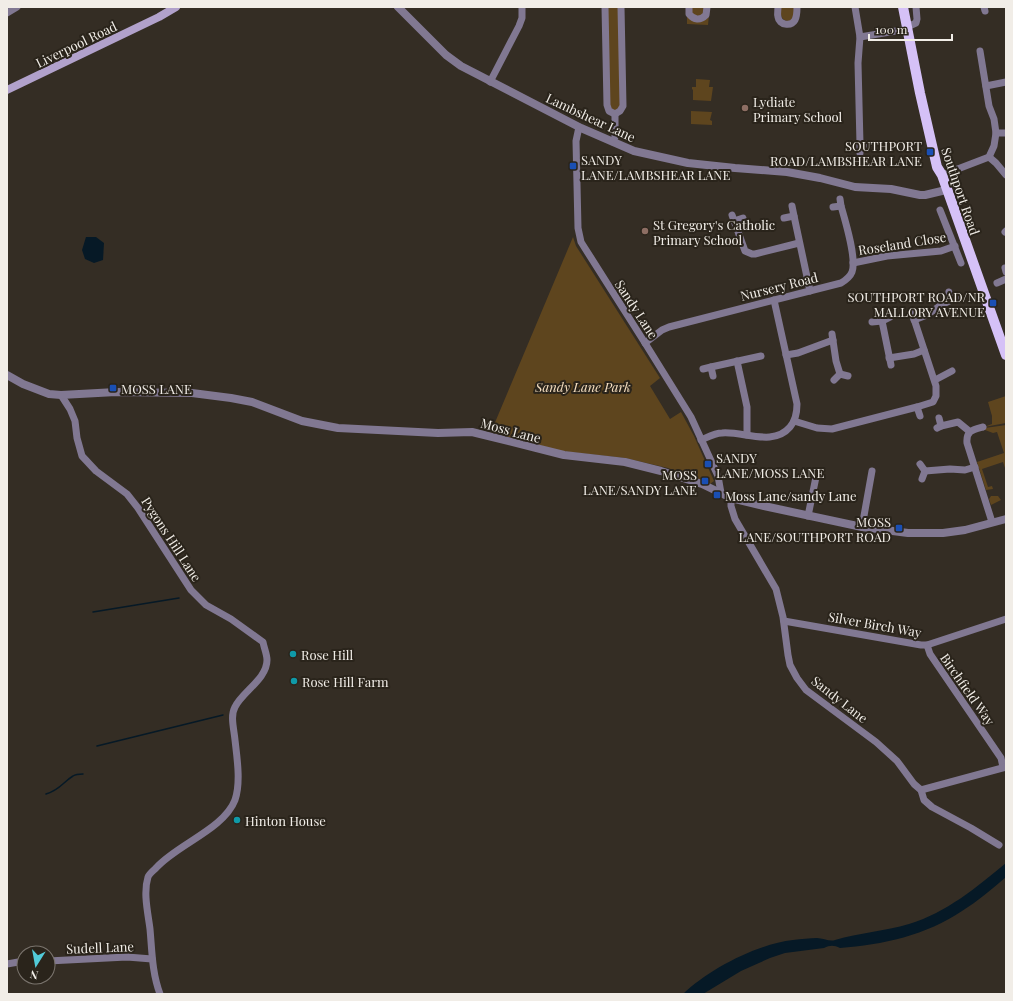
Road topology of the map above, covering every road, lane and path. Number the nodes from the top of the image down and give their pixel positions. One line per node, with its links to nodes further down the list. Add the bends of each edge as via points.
1 (16, 7): 14 (street)
2 (176, 7): 21 (main road, Liverpool Road)
3 (398, 7): 18 (street, Lambshear Lane, via 446,55)
4 (522, 7): 18 (street, via 519,26)
5 (605, 7): 22 (street, via 607,105)
6 (621, 7): 22 (street, via 623,106)
7 (689, 7): 8 (street, via 689,14 697,20 704,18)
8 (707, 7)
9 (778, 7): 10 (street, via 778,19 787,24 796,19)
10 (797, 7)
11 (855, 7): 16 (street)
12 (903, 7): 15 (main road, Southport Road)
13 (916, 7): 15 (street, via 916,23)
14 (7, 13)
15 (907, 28): 16 (street); 31 (main road, Southport Road, via 937,168)
16 (860, 37): 27 (street)
17 (980, 51): 20 (street)
18 (490, 82): 23 (street, Lambshear Lane)
19 (1006, 82): 20 (street)
20 (986, 86): 24 (street)
21 (7, 90)
22 (615, 114): 26 (street)
23 (579, 127): 26 (street, Lambshear Lane); 53 (street, Sandy Lane, via 576,140 579,238)
24 (996, 133): 25 (street); 30 (street)
25 (1006, 133)
26 (613, 142): 33 (street, Lambshear Lane, via 634,151 674,160 787,172 855,187 924,195)
27 (860, 144): 28 (street); 29 (street)
28 (869, 144)
29 (860, 153)
30 (989, 157): 31 (street); 32 (street)
31 (942, 175): 33 (main road, Southport Road)
32 (1006, 175)
33 (946, 190): 52 (main road, Southport Road)
34 (792, 206): 37 (street)
35 (833, 208): 42 (street, via 841,202)
36 (940, 210): 41 (street)
37 (794, 216): 39 (street); 40 (street)
38 (743, 218): 40 (street, via 733,218 748,253 755,254)
39 (784, 218)
40 (799, 243): 46 (street)
41 (955, 246): 42 (street, Roseland Close, via 941,251 882,257); 43 (street)
42 (853, 263): 46 (street, Nursery Road, via 852,273 846,280)
43 (961, 263)
44 (1006, 279): 45 (street)
45 (997, 283)
46 (810, 290): 48 (street, Nursery Road)
47 (949, 292): 54 (street, via 954,299 927,315 913,317)
48 (774, 300): 53 (street, Nursery Road, via 669,327); 55 (street)
49 (890, 317): 50 (street)
50 (882, 321): 51 (street); 54 (street, via 890,362)
51 (872, 322)
52 (1002, 334): 56 (main road, Southport Road)
53 (645, 343): 76 (street, Sandy Lane, via 691,417)
54 (924, 350): 67 (street)
55 (786, 355): 62 (street, via 798,353 832,337); 72 (street, via 797,404)
56 (1006, 355)
57 (761, 356): 58 (street)
58 (737, 362): 59 (street); 75 (street, via 747,407)
59 (711, 367): 60 (street); 64 (street)
60 (703, 369)
61 (952, 371): 67 (street)
62 (840, 374): 65 (street); 66 (street)
63 (7, 375): 68 (street, Moss Lane, via 38,390)
64 (713, 376)
65 (848, 376)
66 (834, 380)
67 (935, 380): 69 (street, via 935,400 931,404)
68 (61, 395): 83 (street, Moss Lane, via 116,392 192,394 252,402 302,420 338,428 438,433 472,432 564,455 625,462 654,469 688,479); 95 (street, Pygons Hill Lane, via 75,421 82,456 96,471 127,494 191,590 206,605 262,642 267,661 256,684 235,707 233,721 238,786 229,812 161,862 148,876 146,894)
69 (918, 407): 70 (street); 72 (street, via 832,430)
70 (920, 416)
71 (939, 418): 74 (street, via 939,427 958,422)
72 (794, 421): 75 (street, via 778,436)
73 (982, 427): 74 (street)
74 (970, 431): 78 (street, via 967,434 967,443)
75 (747, 435): 76 (street, via 721,433)
76 (701, 440): 83 (street, Sandy Lane, via 718,476)
77 (920, 464): 80 (street)
78 (975, 467): 80 (street, via 965,470); 87 (street)
79 (872, 471): 88 (street)
80 (925, 471): 82 (street)
81 (816, 477): 85 (street)
82 (922, 479)
83 (721, 493): 84 (street, Moss Lane)
84 (731, 498): 85 (street, Moss Lane); 90 (street, Sandy Lane, via 735,519 776,589)
85 (808, 516): 88 (street, Moss Lane)
86 (1006, 519): 87 (street, Moss Lane)
87 (992, 522): 88 (street, Moss Lane, via 943,533 908,533)
88 (862, 527)
89 (1006, 619): 91 (street, Silver Birch Way)
90 (784, 621): 91 (street, Silver Birch Way); 93 (street, Sandy Lane, via 790,664 806,690 876,742 897,761)
91 (927, 645): 92 (street, Birchfield Way, via 930,654 1001,758)
92 (1004, 767): 93 (street)
93 (921, 790): 94 (street, Sandy Lane, via 924,800 932,807)
94 (999, 845)
95 (152, 959): 96 (street, Sudell Lane, via 127,957); 97 (street, Pygons Hill Lane)
96 (56, 960)
97 (160, 994)

